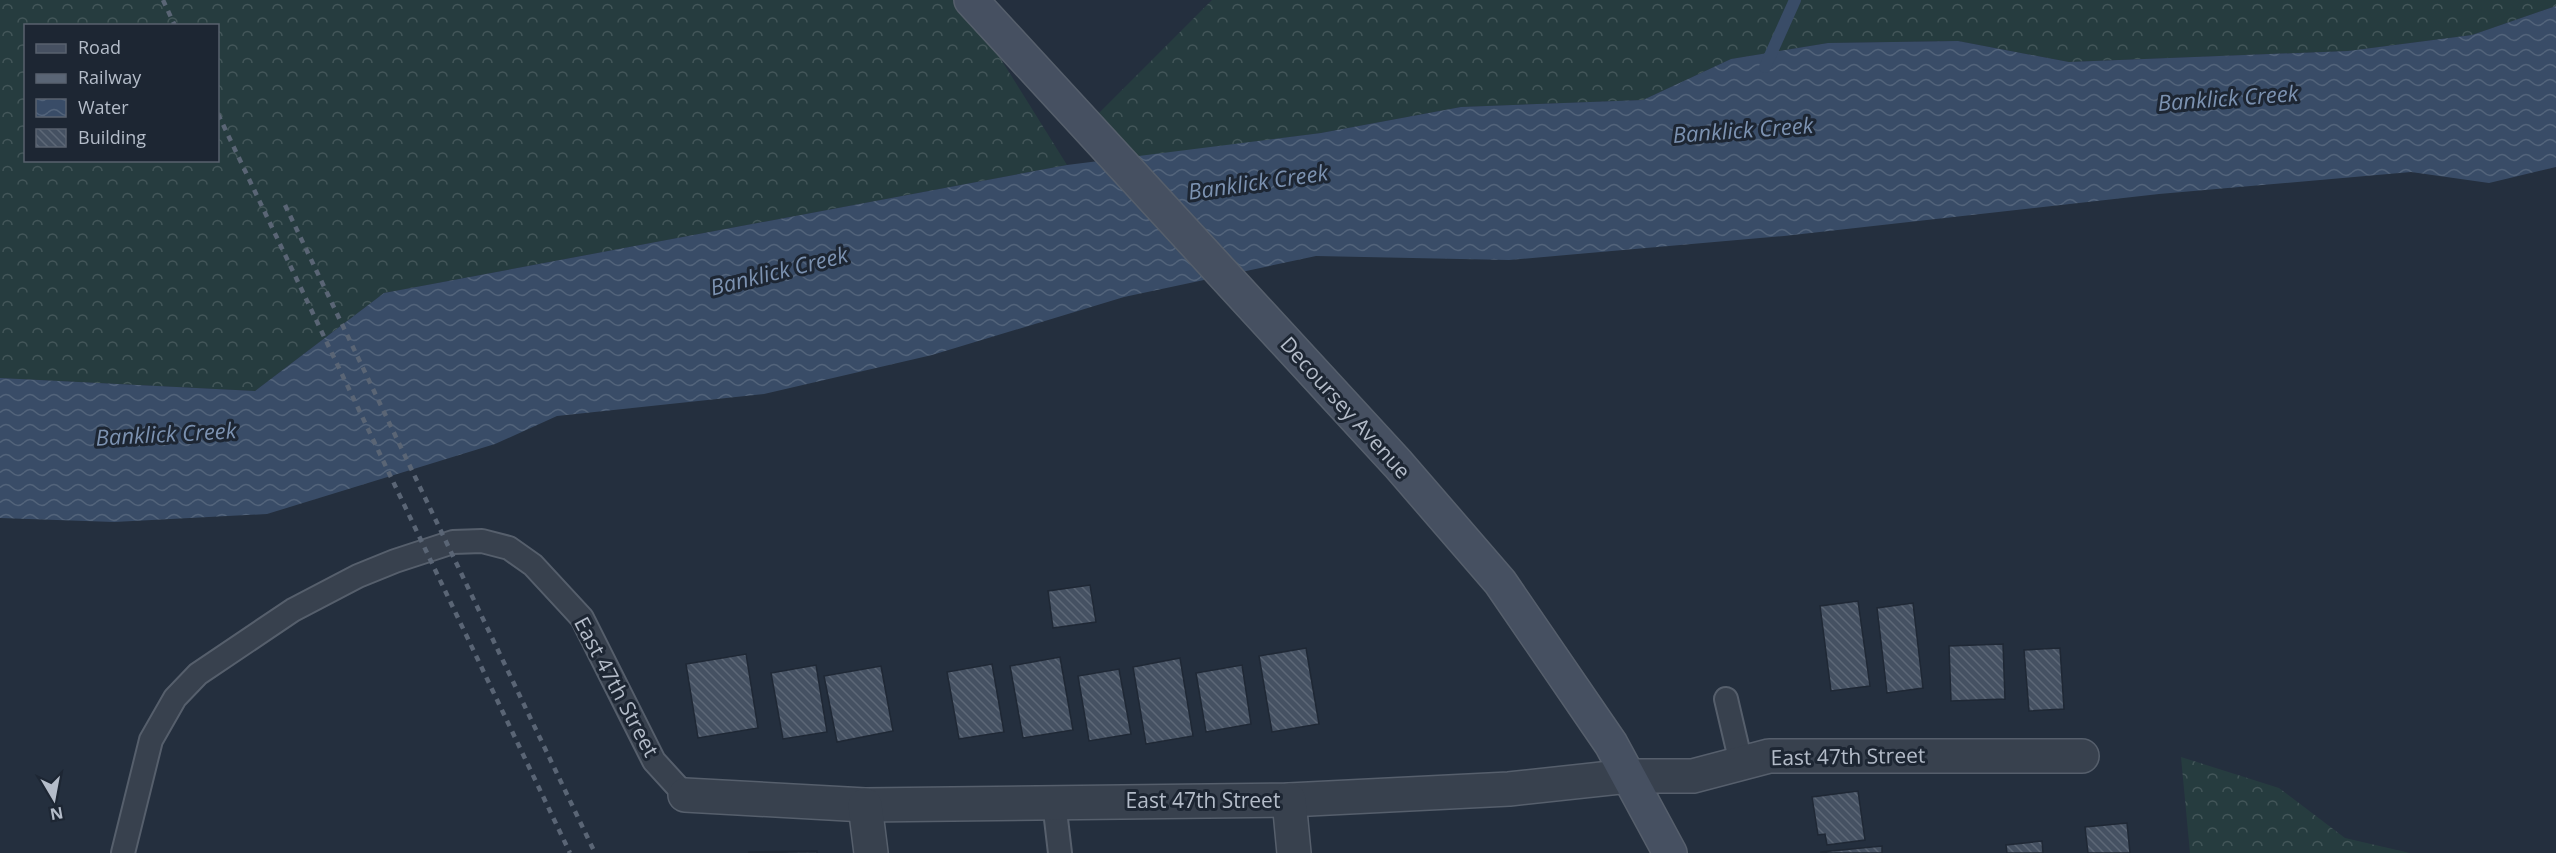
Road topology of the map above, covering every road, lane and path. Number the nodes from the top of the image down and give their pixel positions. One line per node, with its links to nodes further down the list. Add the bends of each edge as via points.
1 (972, 0): 5 (main road, Decoursey Avenue, via 1398,464 1500,582)
2 (1726, 699): 4 (lane)
3 (2082, 756): 4 (street, East 47th Street, via 1769,756)
4 (1741, 763): 5 (street, East 47th Street, via 1693,776)
5 (1629, 776): 7 (street, East 47th Street, via 1509,789); 14 (main road, Decoursey Avenue)
6 (685, 795): 9 (street, East 47th Street); 10 (lane, East 47th Street, via 654,761 582,618 533,565 509,548 482,541 453,542 358,576 293,610 198,674 175,699 151,740)
7 (1289, 800): 8 (street, East 47th Street); 13 (street)
8 (1054, 802): 9 (street, East 47th Street); 12 (lane)
9 (865, 805): 11 (street)
10 (123, 853)
11 (871, 853)
12 (1060, 853)
13 (1294, 853)
14 (1670, 853)

